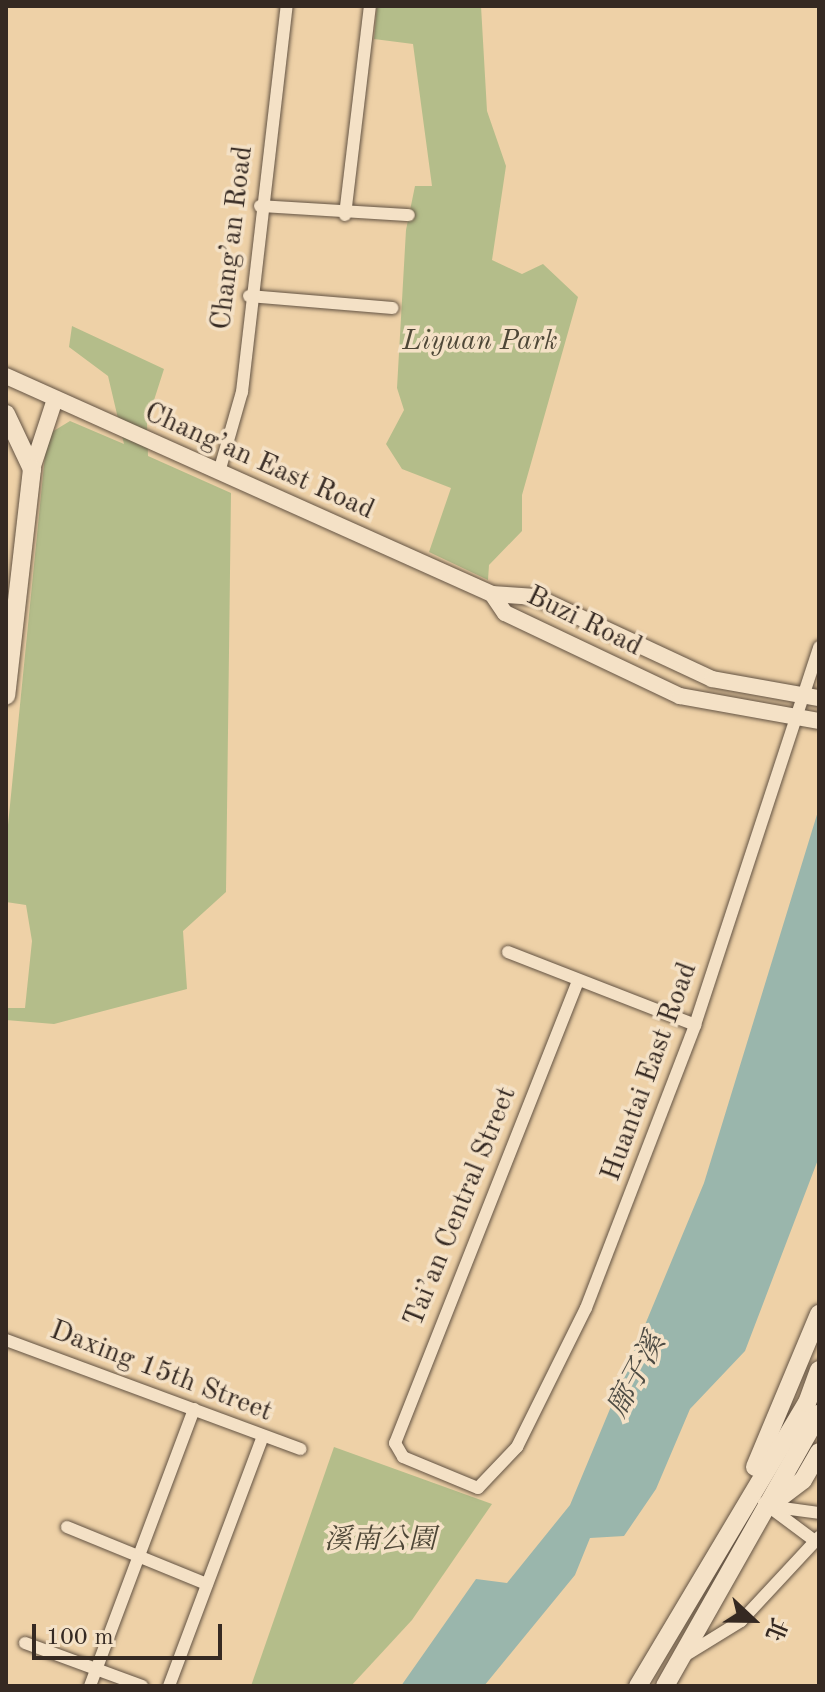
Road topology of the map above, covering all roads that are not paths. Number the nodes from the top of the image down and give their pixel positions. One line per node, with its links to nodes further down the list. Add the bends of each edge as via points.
1 (287, 6): 3 (street, Chang’an Road)
2 (370, 6): 4 (street)
3 (260, 206): 4 (street); 6 (street, Chang’an Road)
4 (345, 215): 5 (street)
5 (409, 215)
6 (249, 296): 7 (street); 12 (street, Chang’an Road, via 242,392)
7 (393, 308)
8 (6, 376): 9 (street, Chang’an East Road)
9 (55, 399): 11 (street); 12 (street, Chang’an East Road)
10 (6, 414): 11 (main road)
11 (32, 469): 15 (main road)
12 (219, 472): 13 (street, Chang’an East Road)
13 (492, 594): 16 (street, Buzi Road, via 536,597 685,671); 17 (street, Buzi Road, via 505,613 661,689)
14 (819, 647): 16 (street, Huantai East Road)
15 (6, 696)
16 (811, 697): 17 (street, Huantai East Road)
17 (810, 720): 20 (street, Huantai East Road)
18 (508, 952): 19 (street)
19 (578, 981): 20 (street); 29 (street, Tai’an Central Street, via 399,1427 396,1451)
20 (695, 1025): 29 (street, Huantai East Road, via 554,1382 502,1469)
21 (819, 1314): 30 (main road)
22 (6, 1340): 24 (street, Daxing 15th Street)
23 (819, 1370): 30 (main road, via 807,1403)
24 (194, 1409): 26 (street, Daxing 15th Street); 35 (street)
25 (819, 1414): 31 (main road)
26 (263, 1436): 27 (street, Daxing 15th Street); 36 (street)
27 (300, 1449)
28 (819, 1452): 31 (main road, via 803,1480)
29 (478, 1488)
30 (747, 1492): 31 (street); 43 (main road)
31 (768, 1506): 32 (street); 34 (street); 38 (main road)
32 (819, 1513)
33 (67, 1527): 35 (street)
34 (817, 1539): 38 (street, via 741,1621)
35 (139, 1557): 36 (street); 39 (street)
36 (207, 1584): 42 (street)
37 (25, 1643): 39 (street)
38 (686, 1655): 44 (main road)
39 (96, 1669): 40 (street); 41 (street)
40 (90, 1686)
41 (142, 1686)
42 (169, 1686)
43 (638, 1686)
44 (665, 1686)

